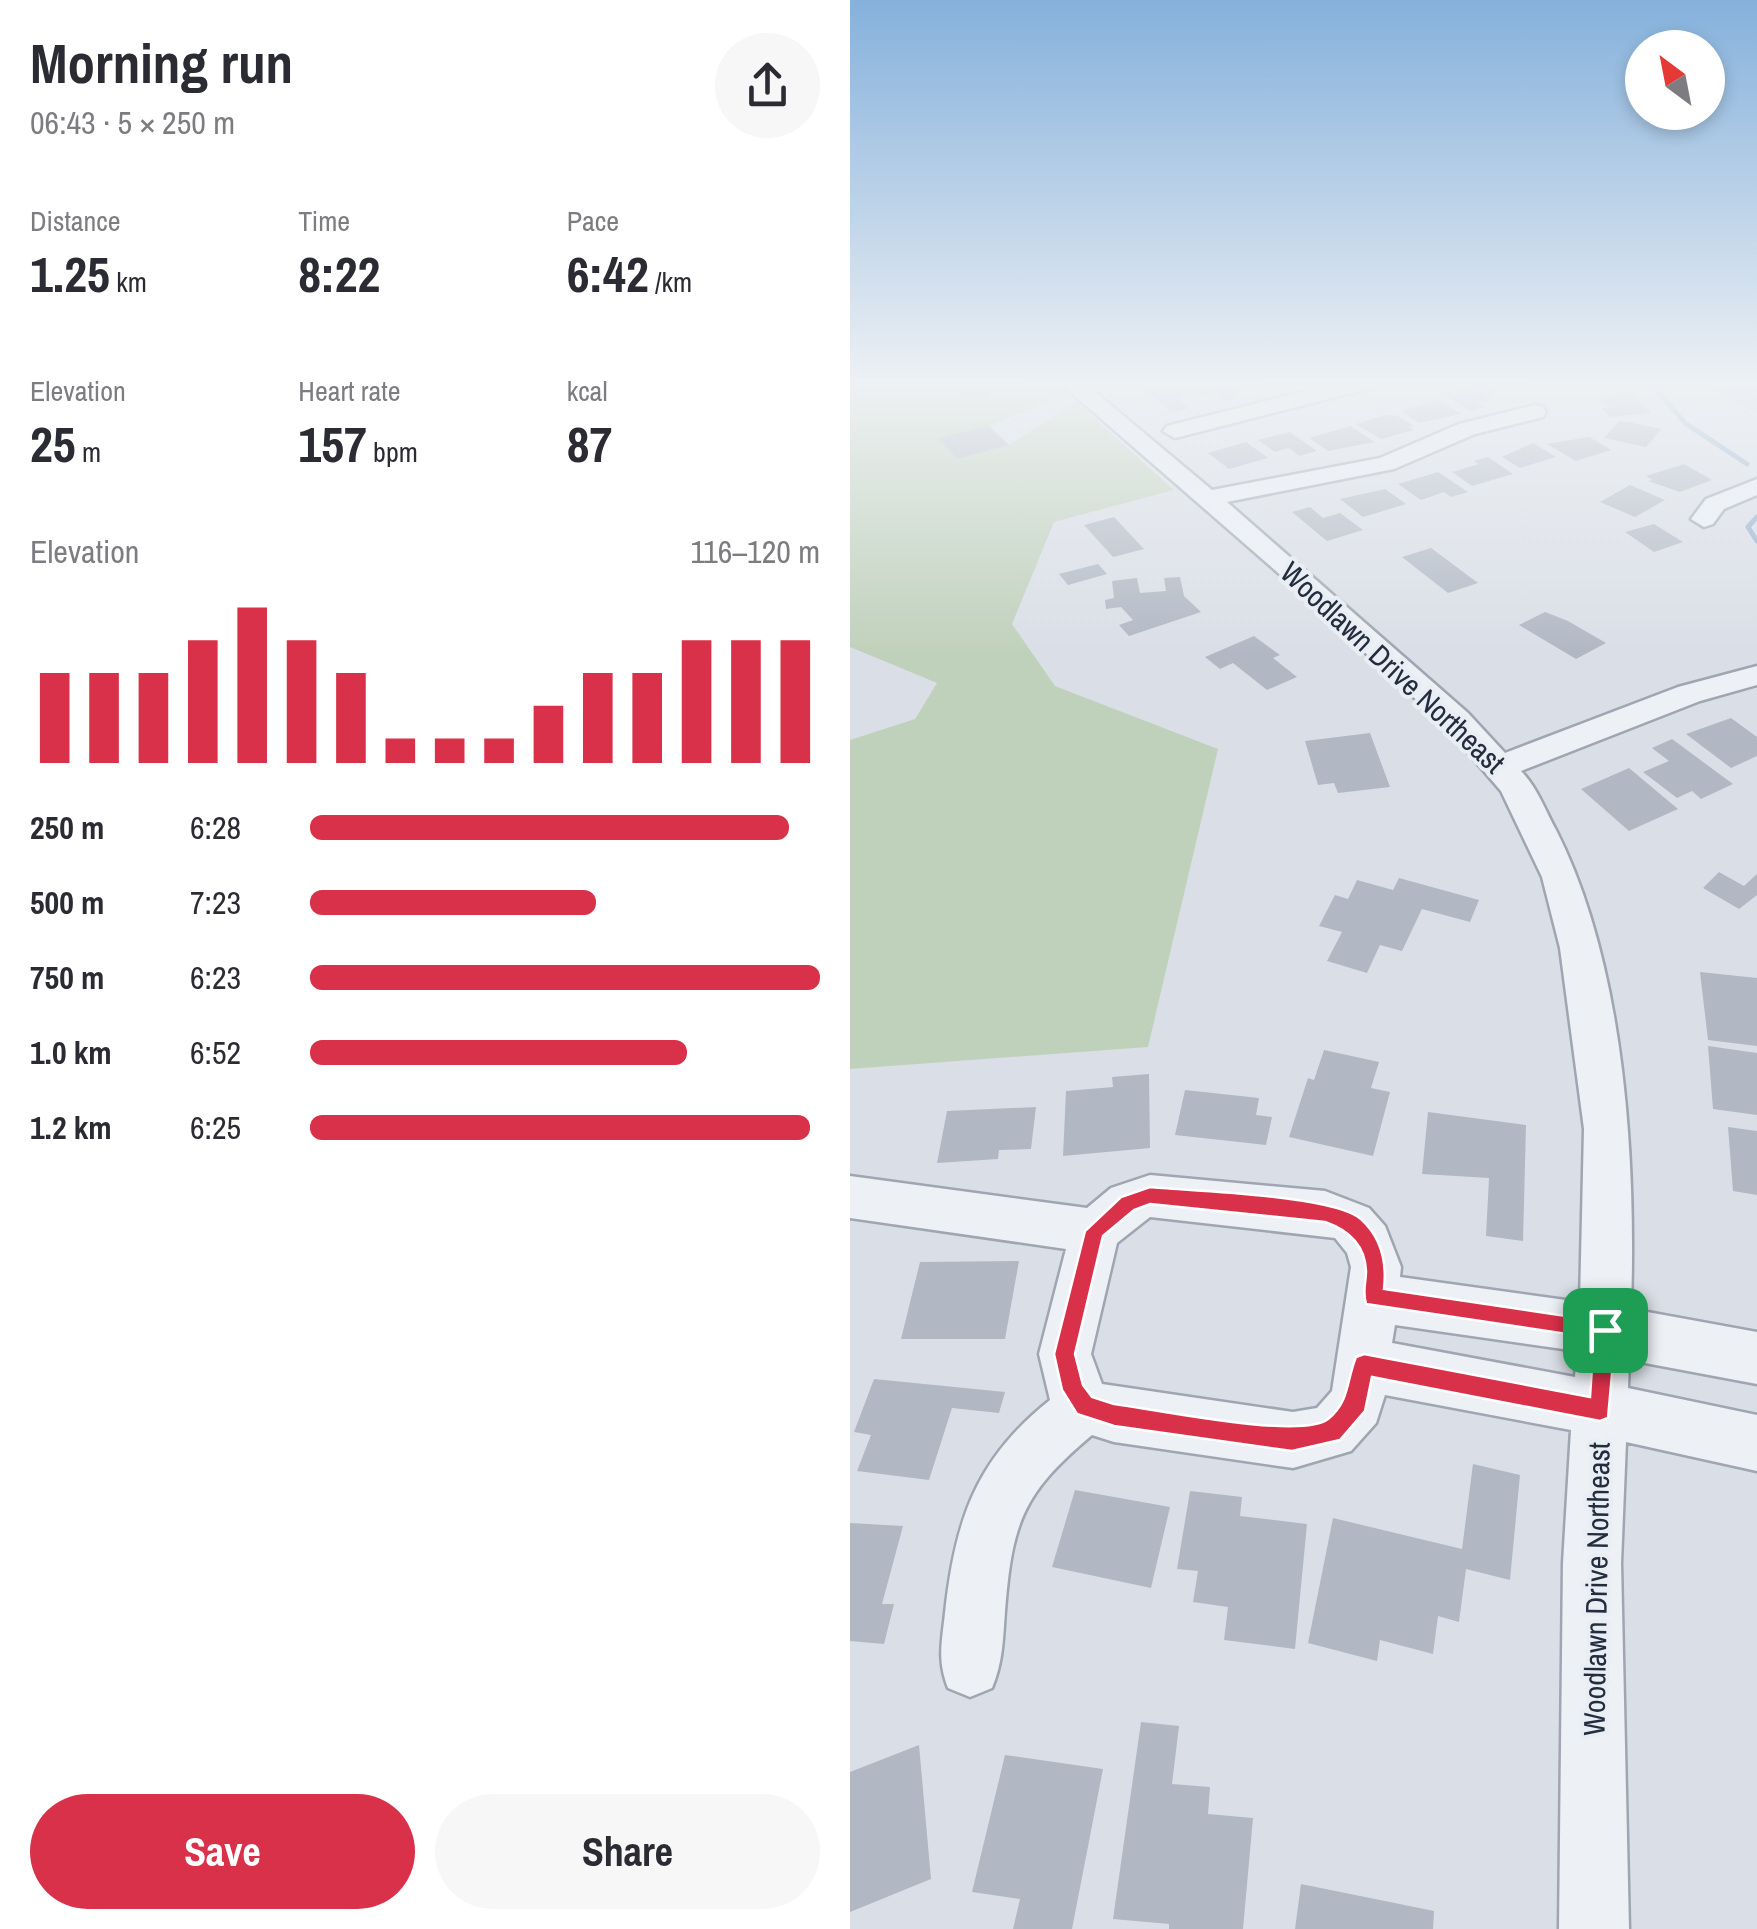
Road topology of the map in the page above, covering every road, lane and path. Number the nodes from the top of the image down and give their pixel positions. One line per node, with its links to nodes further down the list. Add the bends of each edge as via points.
1 (1177, 472): 4 (street, Woodlawn Drive Northeast)
2 (1343, 472): 4 (street)
3 (1757, 486): 5 (street, via 1715,504)
4 (1215, 504): 7 (street, Woodlawn Drive Northeast)
5 (1704, 519)
6 (1757, 676): 7 (street, via 1689,694)
7 (1502, 766): 11 (street, Woodlawn Drive Northeast, via 1549,849 1580,948 1607,1129)
8 (850, 1197): 9 (street)
9 (1095, 1231): 10 (street, via 1128,1203 1150,1196 1325,1213 1352,1222 1368,1242 1376,1267); 14 (street, via 1065,1354 1073,1390)
10 (1373, 1298): 11 (street); 13 (street)
11 (1605, 1330): 12 (street); 15 (street, Woodlawn Drive Northeast)
12 (1757, 1358)
13 (1364, 1365): 14 (street, via 1357,1404 1332,1432 1292,1440); 15 (street)
14 (1085, 1406): 17 (street, via 1045,1438 995,1504)
15 (1600, 1410): 16 (street); 18 (street, Woodlawn Drive Northeast, via 1592,1564)
16 (1757, 1443)
17 (970, 1666)
18 (1594, 1929)

